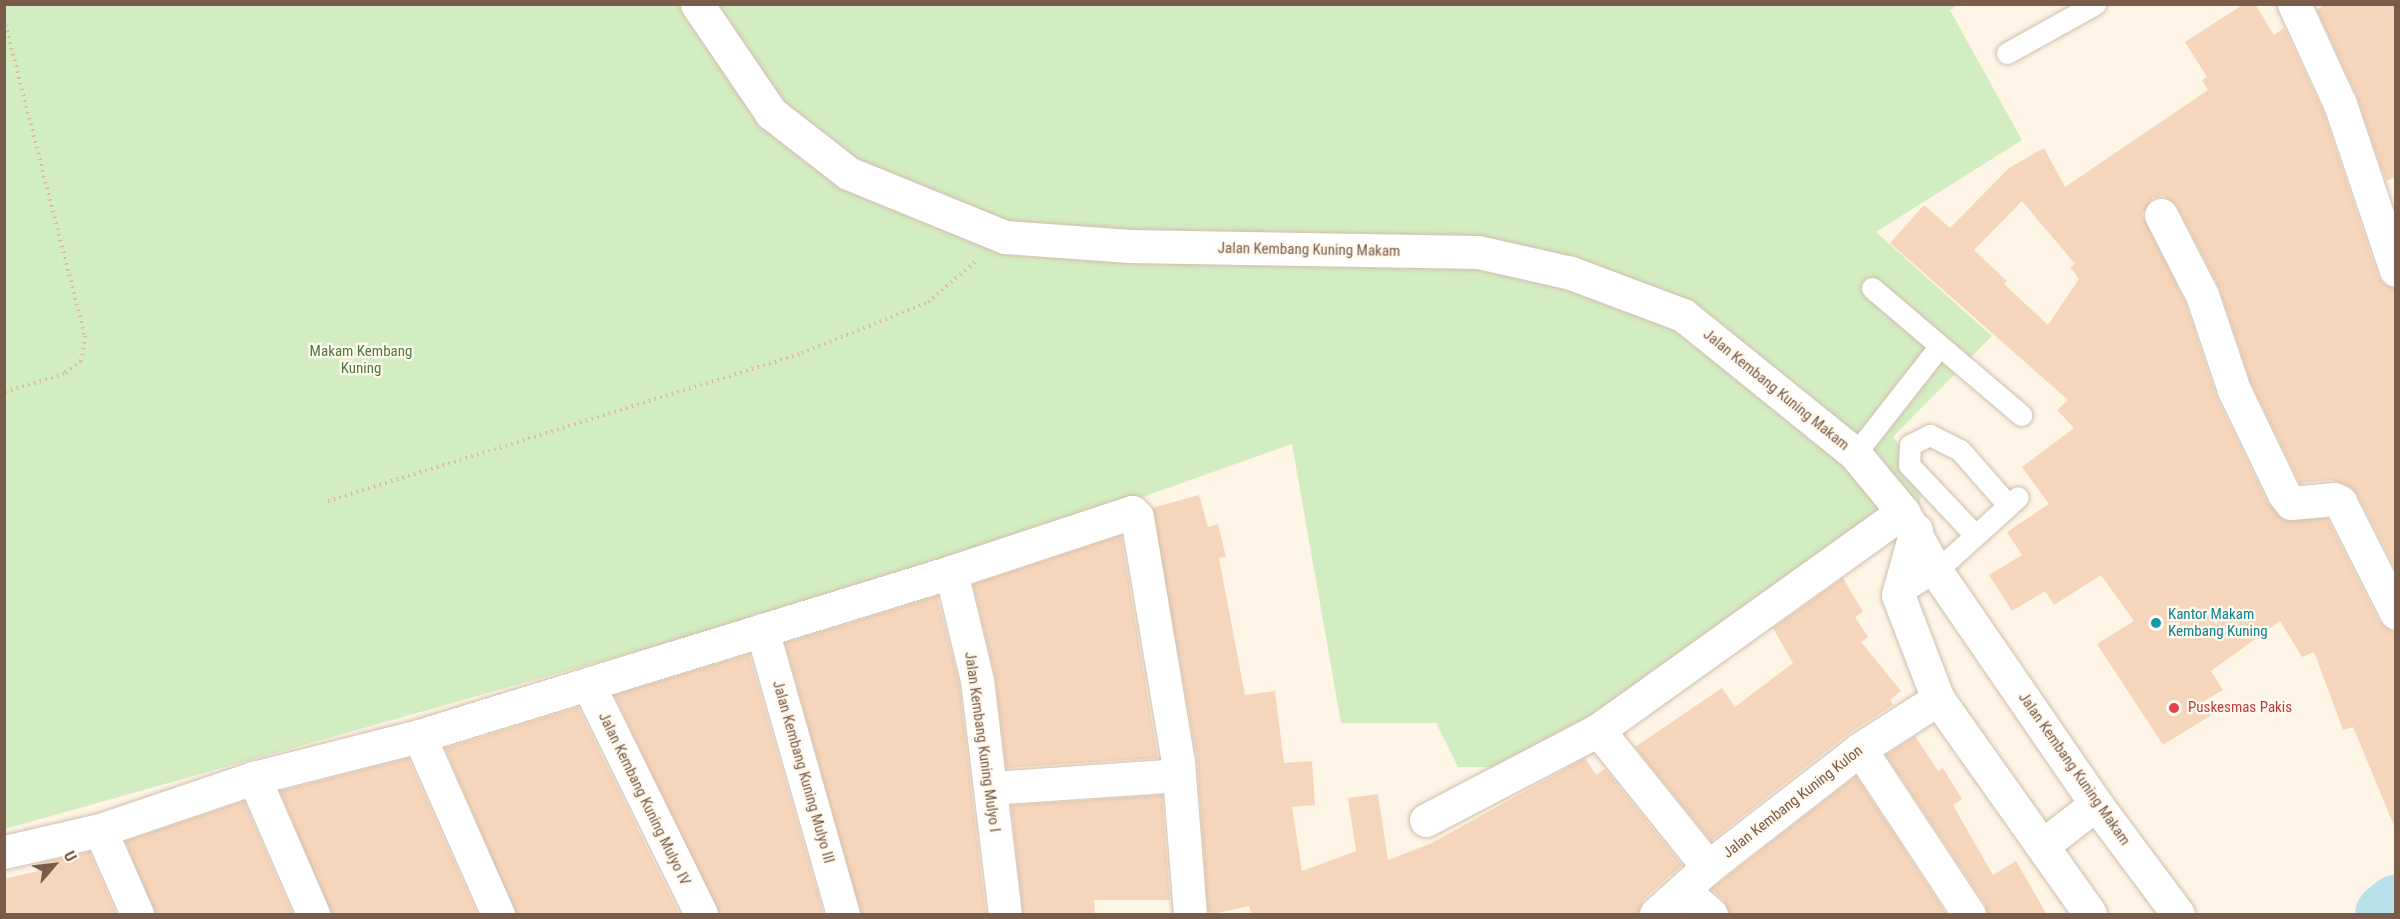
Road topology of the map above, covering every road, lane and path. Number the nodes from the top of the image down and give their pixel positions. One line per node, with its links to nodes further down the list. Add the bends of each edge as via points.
1 (697, 4): 7 (street, Jalan Kembang Kuning Makam, via 771,113 848,174)
2 (2095, 4): 5 (lane)
3 (2294, 4): 8 (street, via 2340,104)
4 (4, 19): 11 (path, via 86,336 81,361 64,374)
5 (2007, 53)
6 (2161, 215): 20 (street, via 2202,295 2234,390 2284,494 2291,503 2334,499 2340,502)
7 (1005, 237): 13 (street, Jalan Kembang Kuning Makam, via 1130,246 1478,252 1571,273 1683,315); 14 (path, via 928,302 802,353)
8 (2396, 270)
9 (1872, 288): 10 (lane)
10 (1938, 348): 12 (lane); 13 (lane)
11 (4, 392)
12 (2021, 415)
13 (1855, 454): 15 (street, Jalan Kembang Kuning Makam)
14 (327, 501)
15 (1910, 521): 17 (street, Jalan Kembang Kuning Makam); 19 (street); 24 (street)
16 (1976, 535): 16 (lane, via 1909,465 1910,445 1930,435 1960,450 2013,501); 17 (lane)
17 (1936, 571): 19 (lane); 30 (street, Jalan Kembang Kuning Makam)
18 (951, 572): 21 (street); 27 (street, via 1128,512 1135,514); 29 (street, Jalan Kembang Kuning Mulyo I, via 976,680)
19 (1898, 595): 23 (street)
20 (2396, 613)
21 (762, 630): 22 (street); 41 (street, Jalan Kembang Kuning Mulyo III)
22 (588, 684): 25 (street); 40 (street, Jalan Kembang Kuning Mulyo IV)
23 (1938, 699): 26 (street, Jalan Kembang Kuning Kulon); 33 (street)
24 (1598, 730): 31 (street); 35 (street)
25 (419, 736): 28 (street); 39 (street)
26 (1860, 749): 35 (street, Jalan Kembang Kuning Kulon); 46 (street)
27 (1179, 775): 29 (street); 43 (street)
28 (254, 778): 32 (street); 38 (street)
29 (990, 788): 42 (street, Jalan Kembang Kuning Mulyo I)
30 (2096, 804): 33 (street); 48 (street, Jalan Kembang Kuning Makam)
31 (1426, 820)
32 (100, 830): 34 (street); 37 (street)
33 (2043, 846): 47 (street)
34 (4, 852)
35 (1708, 867): 36 (street, Jalan Kembang Kuning Kulon)
36 (1683, 890): 44 (street, Jalan Kembang Kuning Kulon); 45 (street)
37 (137, 915)
38 (313, 915)
39 (498, 915)
40 (701, 915)
41 (843, 915)
42 (1005, 915)
43 (1190, 915)
44 (1656, 915)
45 (1711, 915)
46 (1969, 915)
47 (2090, 915)
48 (2178, 915)

